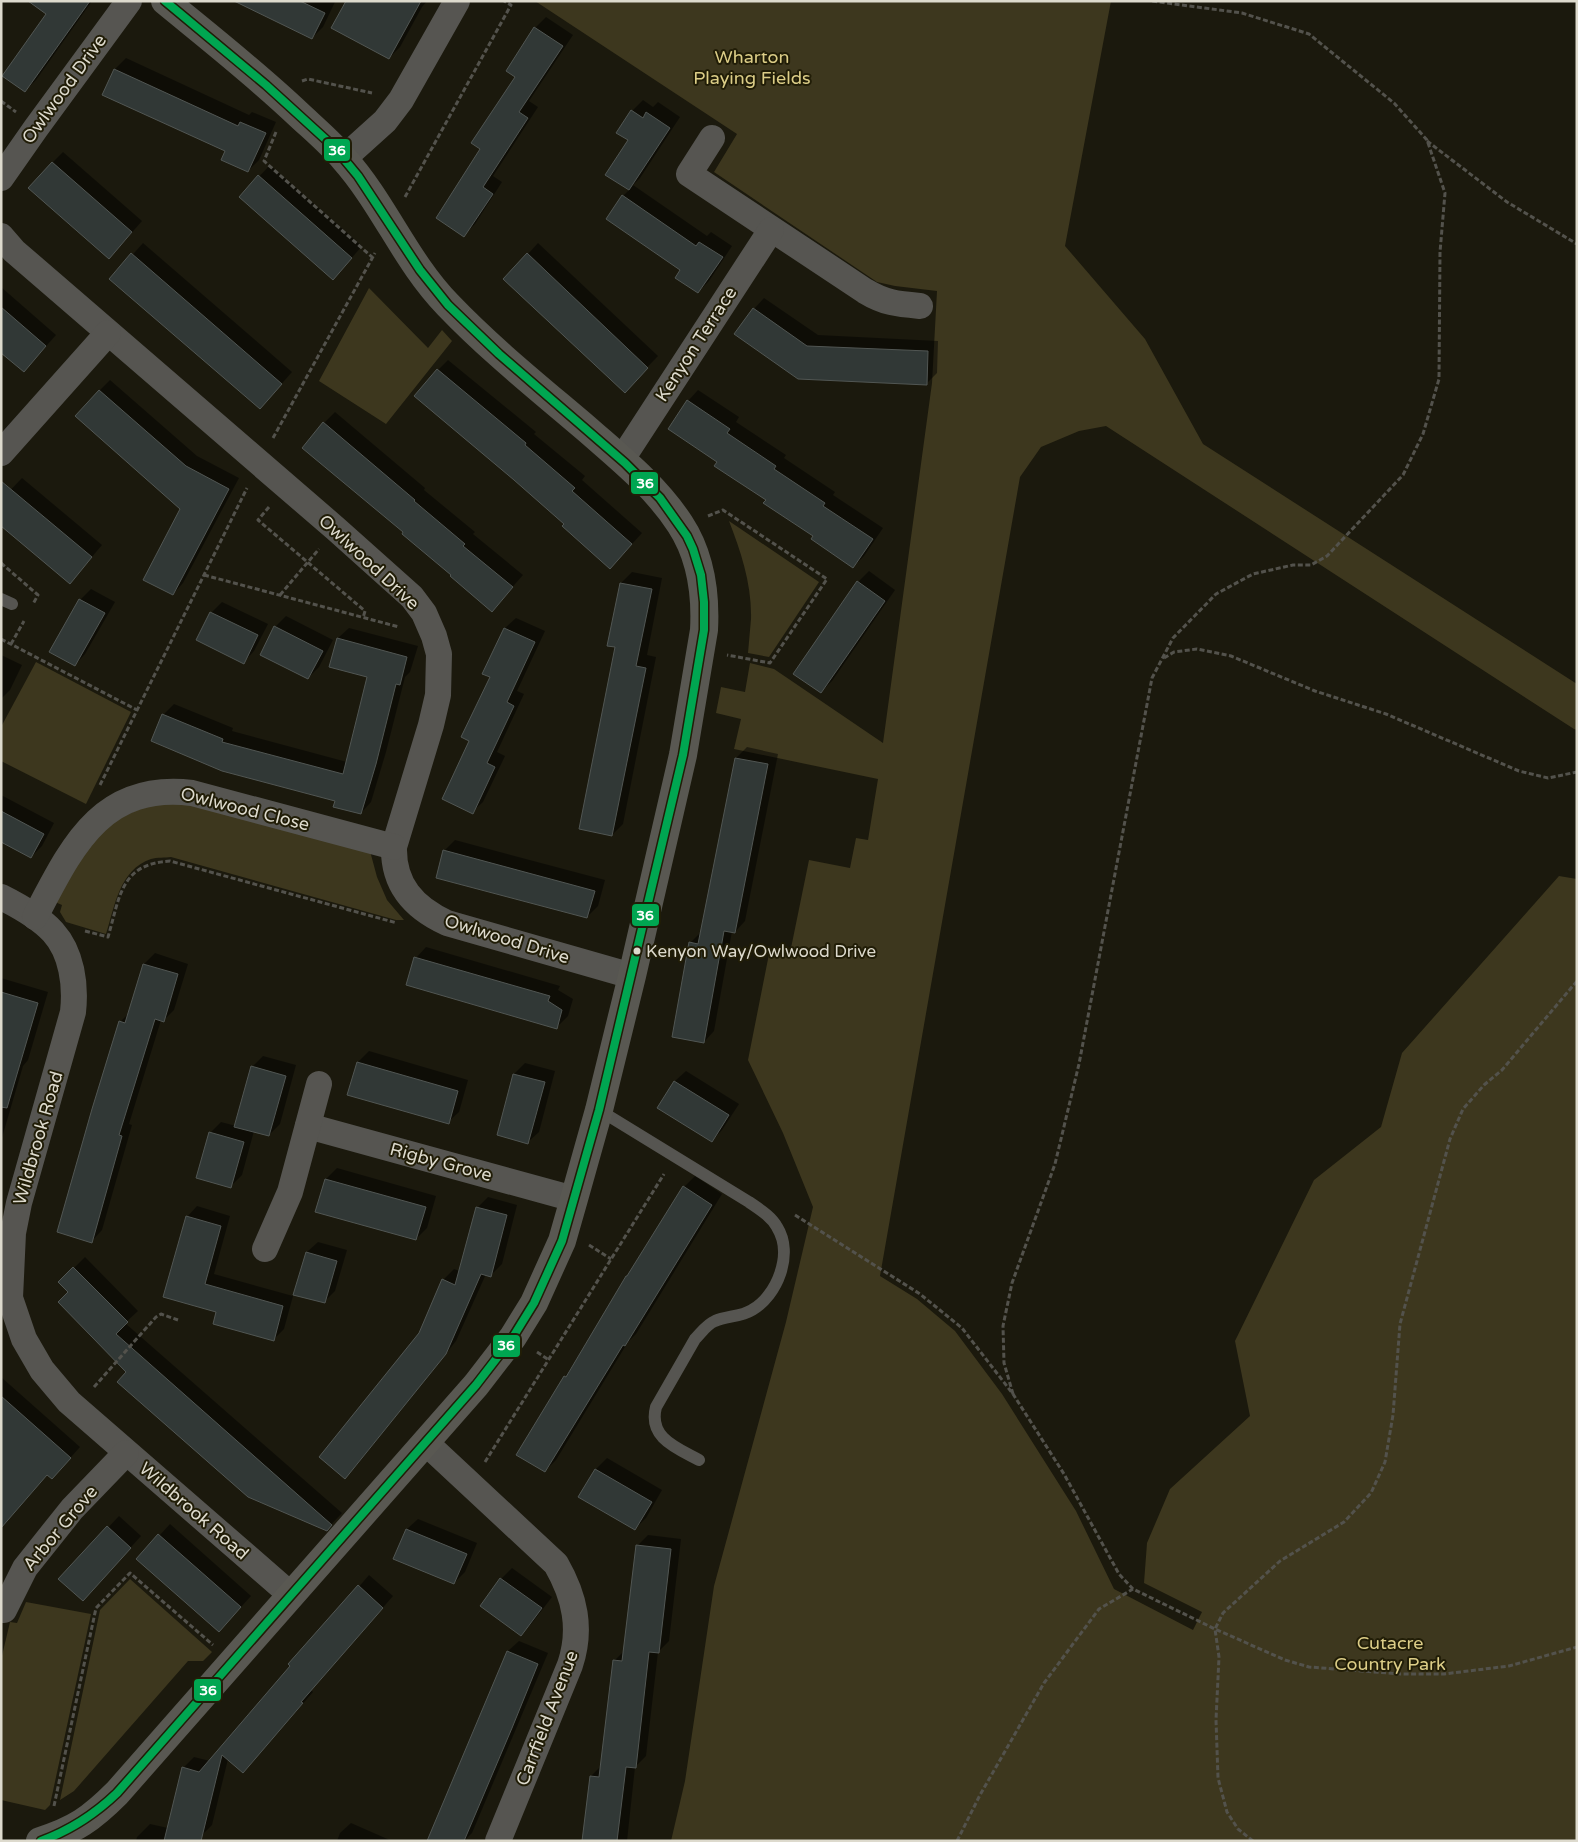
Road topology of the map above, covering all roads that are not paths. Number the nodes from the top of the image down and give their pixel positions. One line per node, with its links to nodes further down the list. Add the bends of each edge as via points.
1 (129, 1): 6 (street, Owlwood Drive)
2 (165, 1): 5 (street, via 281,98)
3 (457, 1): 5 (street, via 401,100 385,121)
4 (712, 138): 7 (street, via 689,174)
5 (344, 158): 12 (street, via 418,268 446,303)
6 (1, 178)
7 (771, 230): 9 (street, via 880,300); 12 (street, Kenyon Terrace)
8 (1, 236): 10 (street, Owlwood Drive)
9 (920, 306)
10 (108, 334): 11 (street); 13 (street, Owlwood Drive, via 336,529 412,597 424,613 439,654 438,695)
11 (1, 453)
12 (622, 459): 16 (street, via 654,490 682,526 704,587 705,610 683,755)
13 (394, 847): 15 (street, Owlwood Close, via 192,794 171,791 150,794 115,807 91,825 73,847); 16 (street, Owlwood Drive, via 394,859 402,883 416,904 429,915)
14 (1, 897): 15 (street)
15 (44, 924): 22 (street, Wildbrook Road, via 63,947 74,981 73,1012 18,1211)
16 (632, 976): 18 (street)
17 (319, 1084): 19 (street)
18 (599, 1110): 20 (street); 25 (lane, via 749,1202 767,1215 783,1238 781,1269 765,1301 750,1312 714,1321 704,1329 656,1407 654,1416 660,1435)
19 (308, 1126): 20 (street, Rigby Grove); 21 (street, via 290,1192)
20 (574, 1199): 23 (street, via 548,1274 514,1337)
21 (265, 1249)
22 (6, 1298): 24 (street, Wildbrook Road, via 42,1370 76,1408)
23 (425, 1442): 26 (street); 29 (street, Carrfield Avenue, via 556,1564 566,1581 576,1619 575,1650 570,1665)
24 (126, 1453): 26 (street, Wildbrook Road); 27 (street, Arbor Grove, via 72,1509 25,1568)
25 (699, 1460)
26 (291, 1595): 28 (street, via 111,1799 81,1824)
27 (4, 1610)
28 (51, 1837)
29 (498, 1841)

